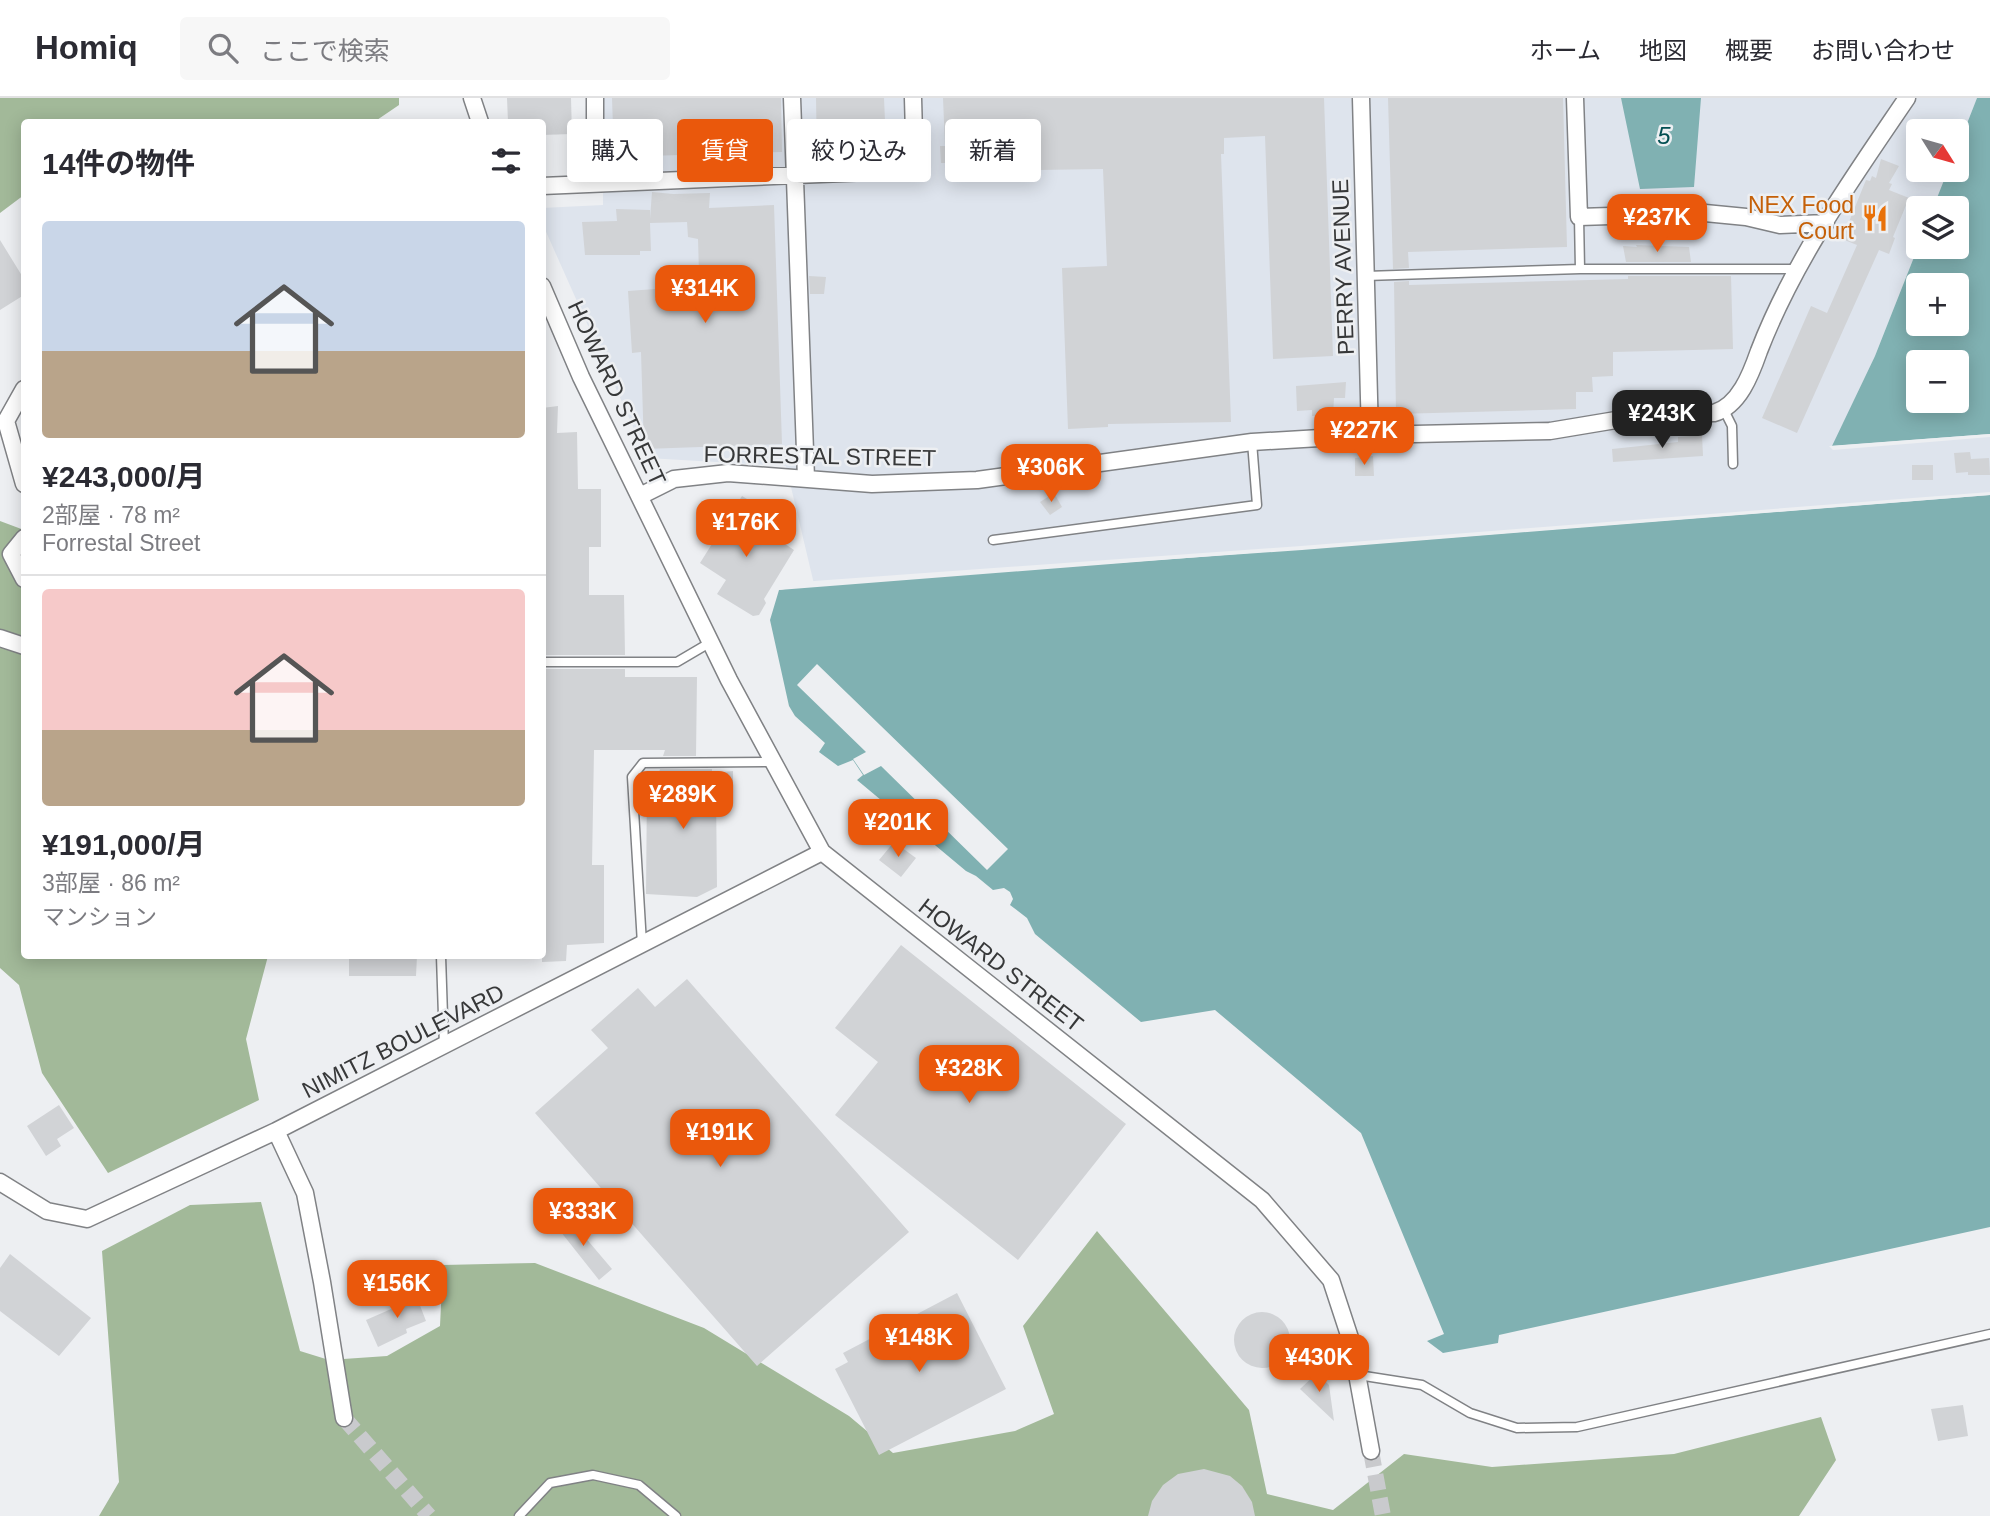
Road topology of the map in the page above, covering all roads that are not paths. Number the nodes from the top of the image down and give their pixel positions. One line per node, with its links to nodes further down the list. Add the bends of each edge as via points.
1 (472, 98): 8 (street)
2 (594, 98): 13 (street)
3 (792, 98): 9 (street)
4 (913, 98): 10 (street)
5 (1361, 98): 19 (street, PERRY AVENUE)
6 (1575, 98): 15 (street)
7 (1907, 98): 16 (street)
8 (479, 119)
9 (793, 119)
10 (914, 119)
11 (787, 175): 13 (street)
12 (795, 182): 27 (street)
13 (596, 183): 14 (street)
14 (546, 186)
15 (1579, 217): 16 (street, via 1705,213 1780,225); 17 (lane)
16 (1826, 223): 18 (street)
17 (1580, 269): 18 (lane); 19 (lane)
18 (1796, 269): 22 (street, via 1747,382)
19 (1366, 276): 23 (street, PERRY AVENUE)
20 (546, 294): 28 (street, HOWARD STREET)
21 (21, 394): 26 (street, via 6,421)
22 (1719, 412): 23 (street, FORRESTAL STREET, via 1646,415 1550,430); 25 (lane, via 1732,426)
23 (1370, 435): 24 (street, FORRESTAL STREET)
24 (1252, 442): 27 (street, FORRESTAL STREET, via 976,480 852,488); 29 (lane, via 1257,505)
25 (1733, 464)
26 (21, 474)
27 (806, 478): 28 (street, FORRESTAL STREET, via 728,473 674,479)
28 (640, 496): 33 (street, HOWARD STREET)
29 (993, 540)
30 (21, 542): 31 (street, via 11,555)
31 (21, 573)
32 (0, 638): 34 (street)
33 (710, 642): 35 (lane, via 677,662); 36 (street, HOWARD STREET)
34 (21, 645)
35 (546, 662)
36 (774, 762): 37 (street, HOWARD STREET); 38 (lane, via 643,762 632,777)
37 (822, 852): 38 (street, NIMITZ BOULEVARD); 44 (street, HOWARD STREET, via 1262,1200 1331,1280)
38 (642, 944): 40 (street, NIMITZ BOULEVARD)
39 (441, 959): 40 (lane)
40 (444, 1046): 41 (street, NIMITZ BOULEVARD)
41 (276, 1131): 42 (street, NIMITZ BOULEVARD, via 87,1219 47,1211); 45 (street, via 305,1193)
42 (0, 1182)
43 (1990, 1334): 44 (lane, via 1577,1427 1517,1428 1470,1413 1422,1385)
44 (1357, 1375): 46 (street, HOWARD STREET)
45 (344, 1418)
46 (1371, 1451)
47 (519, 1516): 48 (lane, via 550,1483 593,1475 639,1485)
48 (676, 1516)

